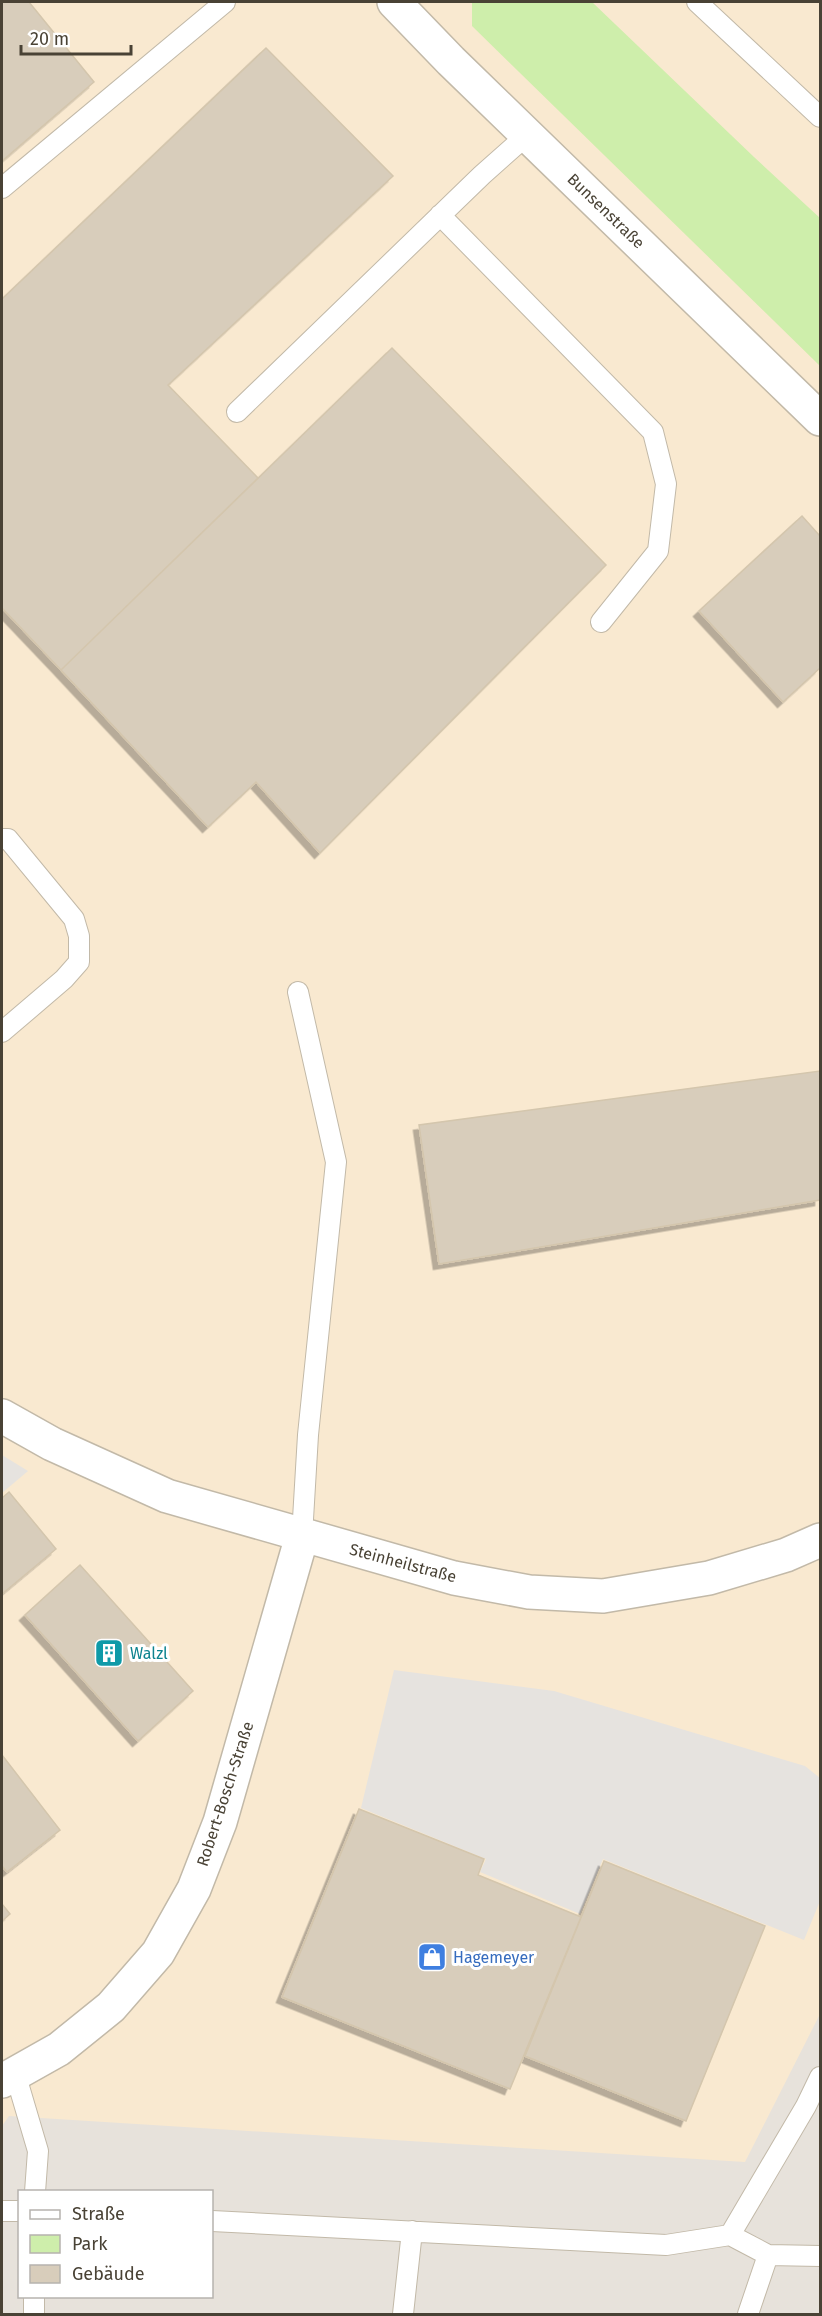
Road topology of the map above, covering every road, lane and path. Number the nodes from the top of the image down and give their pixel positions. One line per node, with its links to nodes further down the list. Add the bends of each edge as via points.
1 (225, 2): 6 (lane)
2 (394, 2): 5 (street, Bunsenstraße)
3 (697, 2): 4 (lane)
4 (820, 117)
5 (527, 135): 7 (lane); 9 (street, Bunsenstraße)
6 (2, 188)
7 (440, 215): 8 (lane); 10 (lane, via 653,432 666,484 658,551)
8 (237, 412)
9 (820, 420)
10 (601, 622)
11 (2, 839): 13 (lane, via 8,839 74,919 79,936 78,962 64,979)
12 (298, 992): 15 (lane, via 336,1162 308,1436)
13 (2, 1032)
14 (2, 1416): 15 (street, Steinheilstraße, via 52,1444 167,1496)
15 (302, 1536): 16 (street, Steinheilstraße, via 454,1578 529,1592 603,1596 709,1578 786,1555); 17 (street, Robert-Bosch-Straße, via 220,1822 194,1889 158,1953 111,2007 59,2049)
16 (820, 1540)
17 (8, 2077): 19 (lane, via 38,2151)
18 (820, 2077): 24 (lane)
19 (35, 2190)
20 (2, 2211): 21 (lane)
21 (18, 2211)
22 (213, 2221): 23 (lane)
23 (412, 2231): 24 (lane, via 666,2245); 29 (lane)
24 (730, 2235): 25 (lane)
25 (768, 2255): 26 (lane); 30 (lane)
26 (820, 2256)
27 (34, 2298): 28 (lane)
28 (34, 2314)
29 (403, 2314)
30 (748, 2314)

